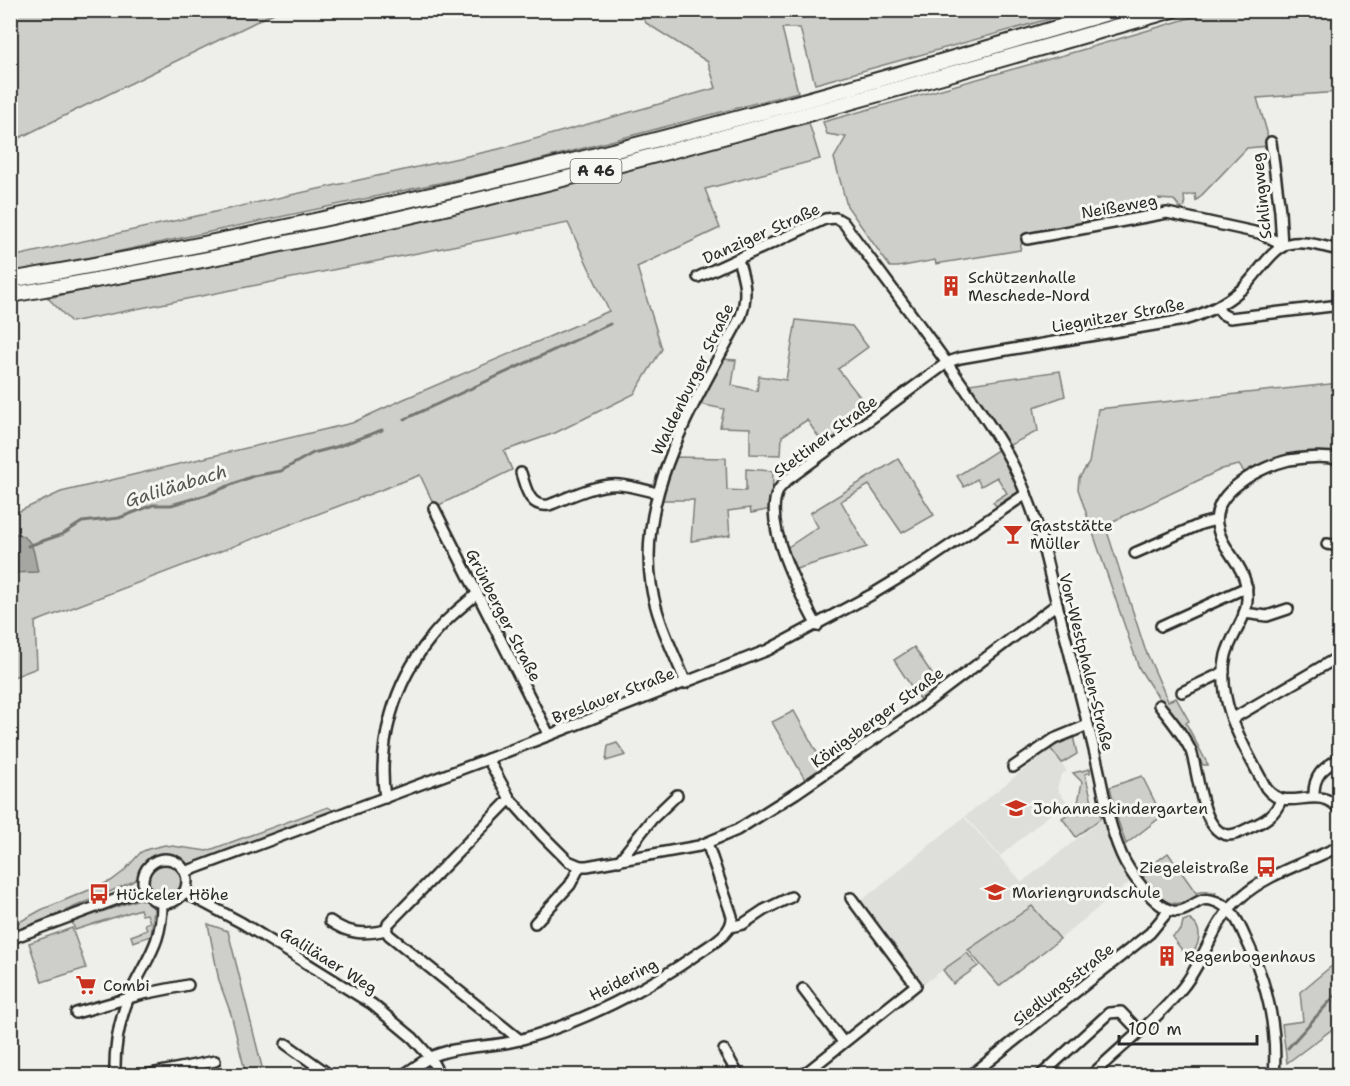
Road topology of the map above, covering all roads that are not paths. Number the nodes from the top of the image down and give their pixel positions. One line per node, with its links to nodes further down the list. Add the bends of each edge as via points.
1 (1118, 10): 10 (highway, A 46, via 788,105 517,175 233,240)
2 (1173, 10): 11 (highway, A 46, via 793,119 521,190 236,254)
3 (1271, 142): 6 (street, Schlingweg)
4 (836, 218): 8 (street, Danziger Straße, via 825,219); 14 (street, Von-Westphalen-Straße, via 843,222)
5 (1027, 239): 6 (street, Neißeweg, via 1167,213 1259,233)
6 (1282, 247): 7 (street, via 1303,243); 13 (street, Liegnitzer Straße, via 1249,282)
7 (1340, 250)
8 (738, 260): 9 (street, Danziger Straße); 17 (street, Waldenburger Straße, via 746,292 741,316 685,422)
9 (698, 277)
10 (10, 280)
11 (10, 296)
12 (1340, 305): 13 (street, via 1230,318)
13 (1217, 306): 14 (street, Liegnitzer Straße, via 1177,322)
14 (948, 362): 18 (street, Von-Westphalen-Straße, via 1010,456); 29 (street, Stettiner Straße, via 787,480 778,491 775,515 782,548)
15 (1340, 459): 20 (street, via 1287,461 1263,470 1224,498)
16 (521, 473): 17 (street, via 532,501 540,506 613,484)
17 (657, 493): 33 (street, Waldenburger Straße, via 651,584 661,623)
18 (1026, 494): 26 (street, Von-Westphalen-Straße); 29 (street, Breslauer Straße, via 924,563)
19 (434, 508): 25 (street, Grünberger Straße)
20 (1216, 520): 23 (street); 24 (street, via 1221,538 1241,568)
21 (1327, 544): 22 (street)
22 (1340, 546)
23 (1135, 553)
24 (1247, 587): 28 (street); 30 (street)
25 (477, 594): 38 (street, Grünberger Straße); 44 (street, via 420,650 400,689 385,733)
26 (1057, 604): 37 (street, Von-Westphalen-Straße); 48 (street, Königsberger Straße, via 840,764 737,830)
27 (1288, 609): 28 (street, via 1266,616)
28 (1244, 614): 32 (street, via 1228,648)
29 (816, 626): 33 (street, Breslauer Straße)
30 (1161, 626)
31 (1340, 656): 36 (street)
32 (1224, 672): 34 (street); 36 (street)
33 (686, 683): 38 (street, Breslauer Straße)
34 (1182, 692)
35 (1159, 705): 46 (street, via 1190,749 1207,815 1215,829 1228,835 1243,831 1271,816)
36 (1232, 719): 46 (street, via 1266,788)
37 (1088, 725): 41 (street, via 1054,739); 59 (street, Von-Westphalen-Straße, via 1121,854 1140,884)
38 (549, 735): 40 (street, Breslauer Straße)
39 (1340, 758): 43 (street, via 1316,776)
40 (488, 759): 44 (street, Breslauer Straße); 45 (street)
41 (1013, 767)
42 (677, 795): 50 (street)
43 (1314, 797): 46 (street); 47 (street, via 1330,801)
44 (385, 798): 52 (street, Breslauer Straße)
45 (510, 799): 51 (street, via 560,855); 63 (street)
46 (1281, 800)
47 (1340, 810)
48 (708, 843): 50 (street); 62 (street, via 732,916)
49 (1340, 846): 58 (street, via 1270,878)
50 (619, 861): 51 (street)
51 (580, 866): 61 (street, via 570,885)
52 (185, 872): 53 (street, via 169,860 154,862 144,874); 54 (street)
53 (144, 889): 57 (street, via 151,899); 64 (street)
54 (184, 892): 57 (street, via 175,901); 74 (street, Galiläaer Weg, via 242,923 372,1004)
55 (791, 897): 62 (street, Heidering, via 743,924)
56 (851, 898): 71 (street, via 916,985)
57 (162, 903): 67 (street, via 156,945)
58 (1229, 909): 59 (street, via 1206,899 1182,910); 69 (street, via 1184,986); 86 (street, via 1253,952 1268,997)
59 (1169, 910): 83 (street, Siedlungsstraße, via 1150,933)
60 (330, 921): 63 (street, via 358,933)
61 (535, 923)
62 (730, 927): 70 (street, Heidering, via 673,971 643,988 568,1023)
63 (386, 930): 70 (street, via 421,963)
64 (11, 938)
65 (188, 985): 67 (street)
66 (803, 989): 71 (street)
67 (129, 998): 68 (street); 76 (street, via 118,1036)
68 (76, 1013)
69 (1138, 1030): 84 (street, via 1121,1012 1109,1013); 85 (street)
70 (520, 1040): 74 (street, Heidering)
71 (843, 1042): 82 (street)
72 (286, 1044): 78 (street)
73 (724, 1050): 81 (street)
74 (430, 1057): 79 (street); 80 (street, Galiläaer Weg)
75 (215, 1061): 77 (street)
76 (115, 1076)
77 (140, 1076)
78 (331, 1076)
79 (402, 1076)
80 (440, 1076)
81 (739, 1076)
82 (802, 1076)
83 (970, 1076)
84 (1040, 1076)
85 (1091, 1076)
86 (1274, 1076)

